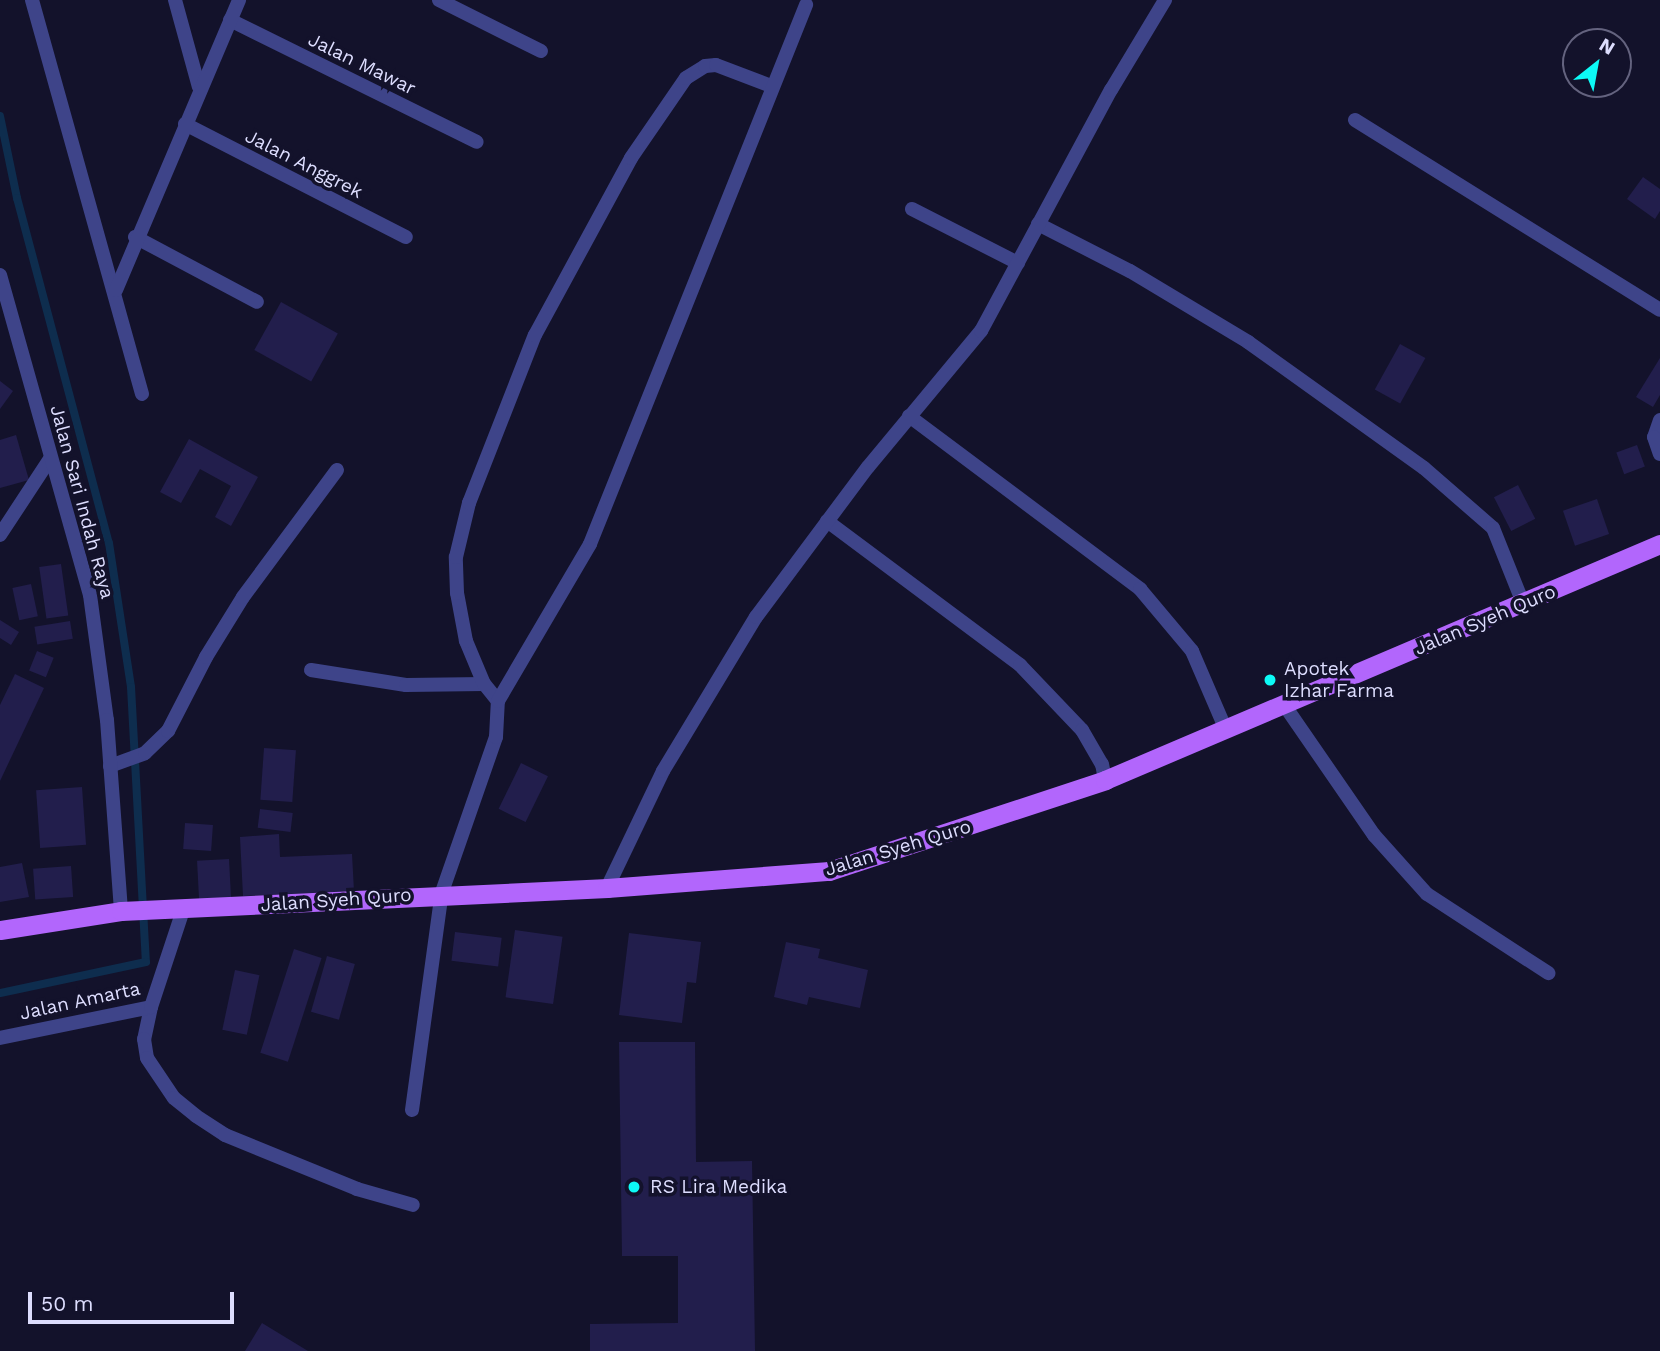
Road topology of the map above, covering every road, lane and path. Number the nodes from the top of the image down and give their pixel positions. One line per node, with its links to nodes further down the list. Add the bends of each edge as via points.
1 (32, 0): 20 (street)
2 (175, 0): 10 (street)
3 (239, 0): 7 (street)
4 (439, 0): 8 (street)
5 (1166, 0): 15 (street)
6 (806, 5): 9 (street)
7 (230, 20): 10 (street); 13 (street, Jalan Mawar)
8 (541, 51)
9 (771, 86): 34 (street, via 716,65 686,78 631,158 550,301 459,535 461,623); 35 (street, via 590,544)
10 (199, 87): 12 (street)
11 (1355, 120): 22 (street)
12 (185, 124): 16 (street); 17 (street, Jalan Anggrek)
13 (477, 142)
14 (912, 209): 18 (street)
15 (1038, 224): 18 (street); 32 (street, via 1130,271 1248,342 1424,468 1493,528)
16 (135, 237): 20 (street); 21 (street)
17 (406, 237)
18 (1018, 262): 24 (street, via 975,339)
19 (0, 275): 27 (street, Jalan Sari Indah Raya)
20 (116, 290): 23 (street)
21 (257, 302)
22 (1660, 310)
23 (142, 394)
24 (909, 416): 29 (street); 37 (street, via 1140,589 1192,651)
25 (1660, 420): 26 (street, via 1654,437)
26 (1660, 454)
27 (50, 459): 30 (street); 38 (street, Jalan Sari Indah Raya, via 90,595)
28 (337, 470): 38 (street, via 243,597 168,731 145,753)
29 (827, 521): 39 (street, via 1020,665 1082,730 1102,764); 40 (street, via 720,673 663,771)
30 (0, 535)
31 (1660, 544): 32 (main road, Jalan Syeh Quro)
32 (1523, 603): 36 (main road, Jalan Syeh Quro)
33 (311, 670): 34 (street, via 406,685)
34 (484, 684): 35 (street)
35 (498, 701): 41 (street, via 496,737)
36 (1285, 706): 37 (main road, Jalan Syeh Quro); 45 (street, via 1374,835 1427,894)
37 (1226, 730): 39 (main road, Jalan Syeh Quro)
38 (110, 766): 43 (street, Jalan Sari Indah Raya)
39 (1105, 780): 40 (main road, Jalan Syeh Quro, via 829,871)
40 (607, 888): 41 (main road, Jalan Syeh Quro)
41 (442, 892): 42 (main road, Jalan Syeh Quro); 48 (street)
42 (176, 909): 43 (main road, Jalan Syeh Quro); 46 (street, Jalan Amarta)
43 (125, 911): 44 (main road, Jalan Syeh Quro)
44 (0, 930)
45 (1548, 973)
46 (152, 1007): 47 (street, Jalan Amarta); 49 (street, via 144,1039 147,1058 174,1098 196,1116 225,1135 357,1189)
47 (0, 1038)
48 (412, 1110)
49 (413, 1205)

